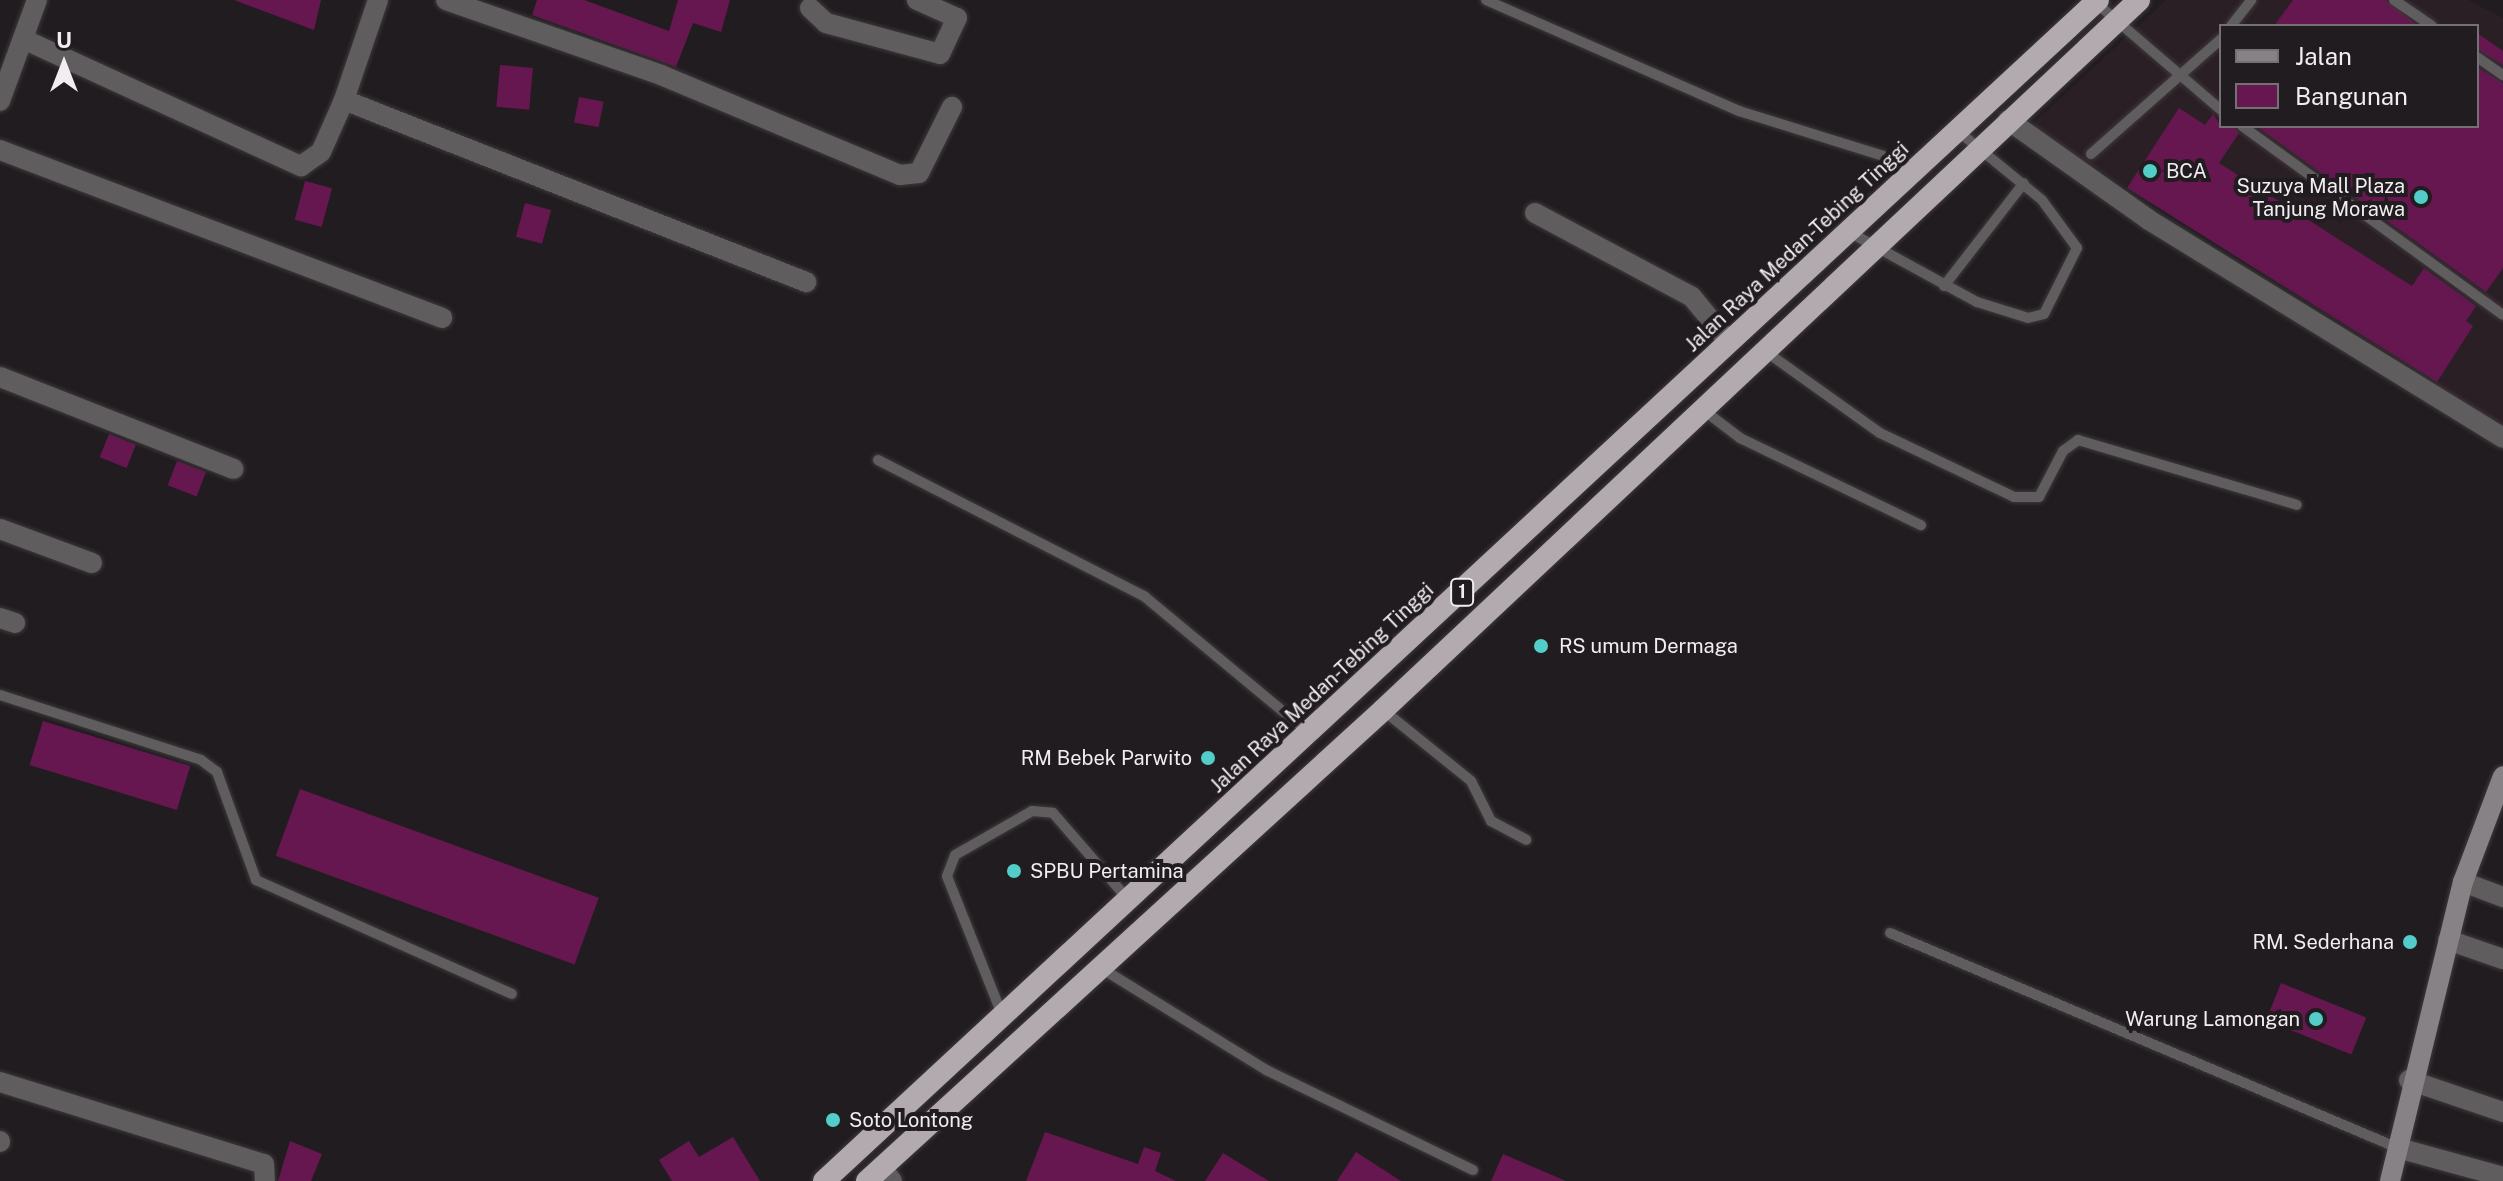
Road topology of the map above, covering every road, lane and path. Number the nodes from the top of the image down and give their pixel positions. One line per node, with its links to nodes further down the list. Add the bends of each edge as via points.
1 (37, 0): 14 (street)
2 (378, 0): 19 (street)
3 (446, 0): 21 (street, via 661,75 900,175 919,173)
4 (917, 0): 10 (street, via 957,18 940,54 826,23)
5 (1486, 0): 29 (lane, via 1739,111)
6 (2139, 0): 11 (highway, 1)
7 (2251, 0): 12 (lane)
8 (2394, 0): 13 (lane)
9 (2096, 1): 11 (lane); 25 (highway, Jalan Raya Medan-Tebing Tinggi / 1)
10 (807, 3)
11 (2116, 23): 17 (lane); 23 (highway, 1)
12 (2233, 24)
13 (2429, 24)
14 (23, 39): 19 (street, via 301,166 321,152); 20 (street)
15 (2219, 41): 17 (lane)
16 (2479, 58): 18 (lane)
17 (2175, 75): 22 (lane); 28 (lane)
18 (2503, 75)
19 (344, 100): 34 (street)
20 (0, 101)
21 (952, 107)
22 (2219, 108)
23 (2008, 120): 26 (highway, 1); 42 (street, via 2149,220)
24 (2245, 128): 36 (lane)
25 (1958, 131): 26 (lane); 29 (highway, Jalan Raya Medan-Tebing Tinggi / 1)
26 (1977, 147): 30 (lane); 33 (highway, 1)
27 (0, 150): 37 (street)
28 (2091, 154)
29 (1919, 167): 32 (highway, Jalan Raya Medan-Tebing Tinggi / 1)
30 (2024, 183): 35 (lane); 35 (lane, via 2077,248 2049,308 2035,319 2013,315)
31 (1535, 213): 38 (street, via 1692,297)
32 (1849, 232): 33 (lane); 38 (highway, Jalan Raya Medan-Tebing Tinggi / 1)
33 (1868, 248): 35 (lane); 39 (highway, 1)
34 (806, 282)
35 (1944, 286)
36 (2503, 315)
37 (442, 318)
38 (1729, 342): 51 (highway, Jalan Raya Medan-Tebing Tinggi / 1)
39 (1764, 349): 41 (highway, 1); 45 (lane, via 1880,433 2014,497 2039,497 2063,451 2078,440)
40 (0, 377): 44 (street)
41 (1702, 409): 46 (lane, via 1740,438); 50 (highway, 1)
42 (2503, 438)
43 (878, 460): 51 (lane, via 1144,596)
44 (233, 469)
45 (2297, 505)
46 (1921, 525)
47 (0, 529): 48 (street)
48 (92, 563)
49 (0, 695): 61 (lane, via 201,760 217,772 256,880)
50 (1383, 710): 53 (lane, via 1471,781 1491,821); 60 (highway, 1)
51 (1309, 733): 56 (highway, Jalan Raya Medan-Tebing Tinggi / 1)
52 (2503, 776): 54 (main road)
53 (1526, 840)
54 (2463, 882): 55 (street); 58 (main road)
55 (2503, 897)
56 (1127, 898): 62 (highway, Jalan Raya Medan-Tebing Tinggi / 1); 62 (lane, via 1053,813 1032,811 955,855 947,876)
57 (1890, 933): 66 (lane)
58 (2448, 940): 59 (street); 63 (main road)
59 (2503, 959)
60 (1101, 968): 67 (lane, via 1266,1070); 68 (highway, 1)
61 (512, 994)
62 (1001, 1012): 71 (highway, Jalan Raya Medan-Tebing Tinggi / 1)
63 (2409, 1080): 65 (street); 66 (main road)
64 (0, 1082): 70 (street, via 264,1164)
65 (2503, 1112)
66 (2398, 1148): 69 (street); 72 (main road)
67 (1473, 1170)
68 (880, 1176)
69 (2503, 1177)
70 (265, 1181)
71 (824, 1181)
72 (2390, 1181)

